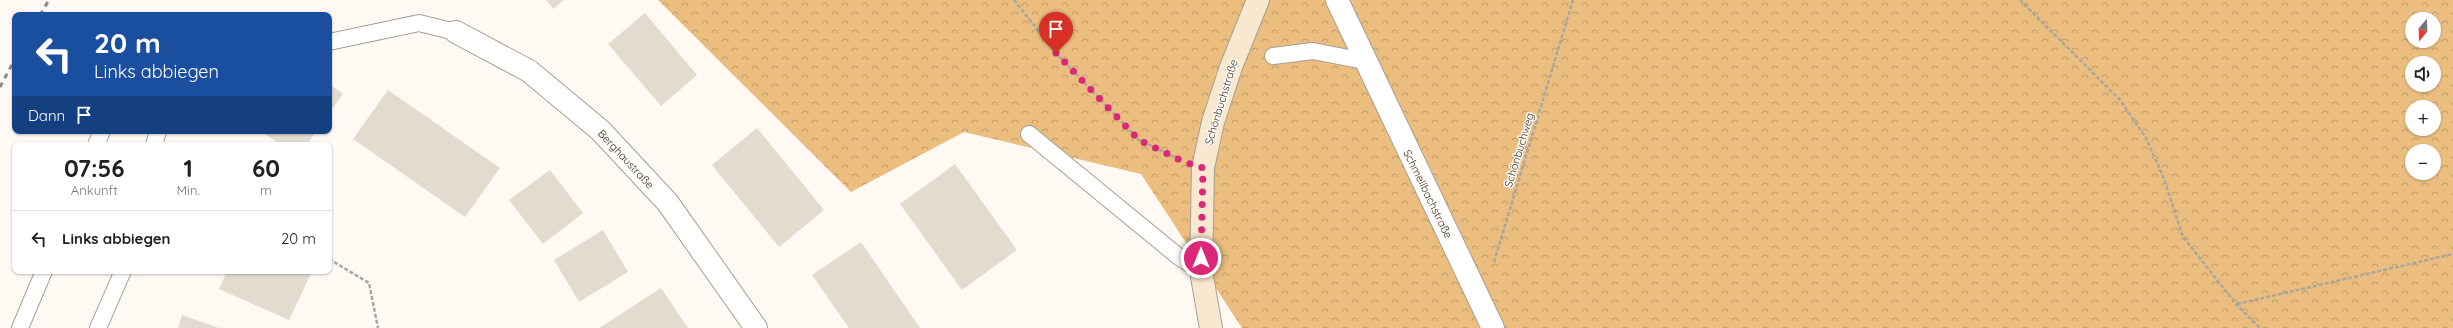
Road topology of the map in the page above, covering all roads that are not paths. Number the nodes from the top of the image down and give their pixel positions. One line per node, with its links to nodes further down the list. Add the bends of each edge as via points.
1 (1258, 0): 8 (main road, Schönbuchstraße, via 1231,67 1213,122 1203,168)
2 (1337, 0): 6 (street, Schmellbachstraße)
3 (456, 32): 4 (lane, via 419,24); 13 (street, Berghaustraße, via 529,70 600,130 668,203)
4 (332, 41)
5 (1273, 56): 6 (lane, via 1313,51)
6 (1364, 61): 15 (street, Schmellbachstraße)
7 (1029, 134): 8 (lane, via 1179,257)
8 (1201, 271): 14 (main road, Schönbuchstraße)
9 (43, 274): 11 (lane)
10 (122, 274): 12 (lane)
11 (20, 328)
12 (98, 328)
13 (756, 328)
14 (1211, 328)
15 (1493, 328)

